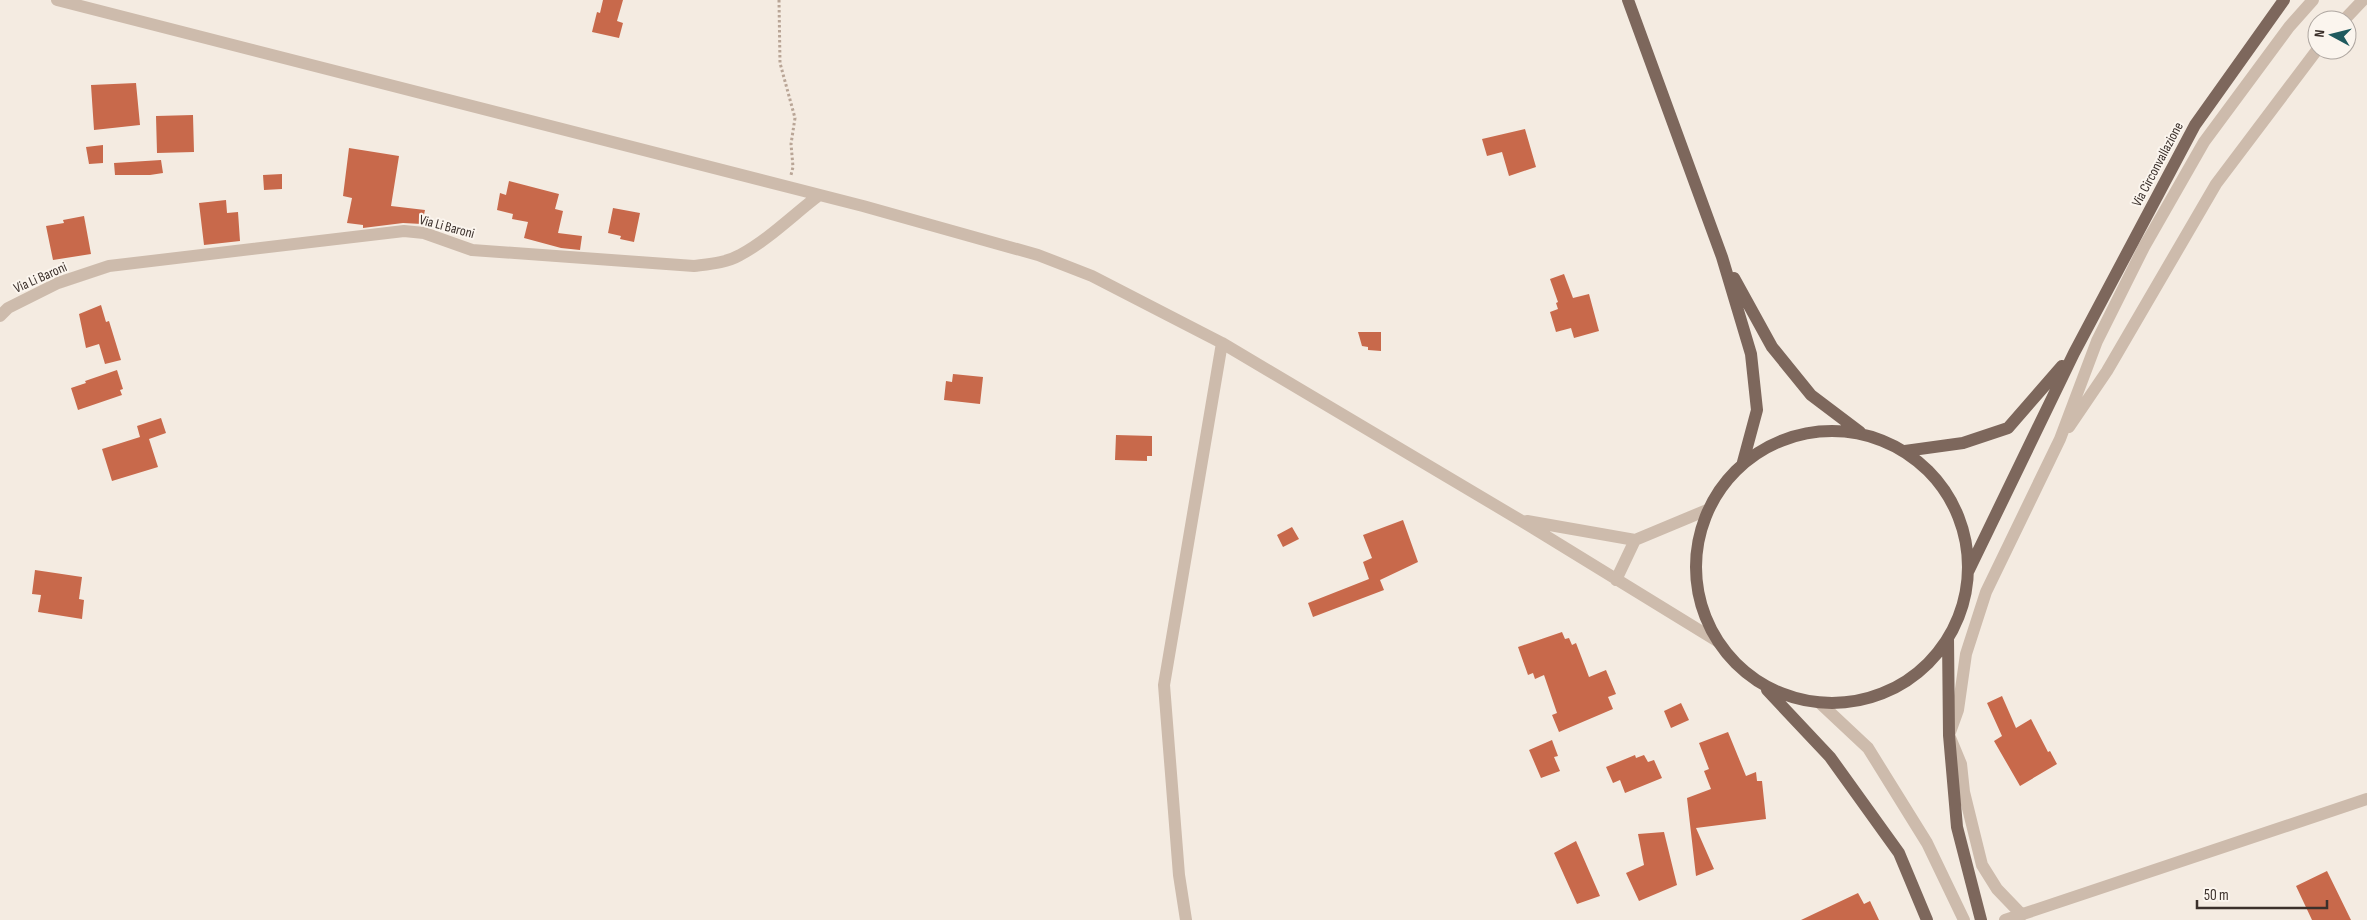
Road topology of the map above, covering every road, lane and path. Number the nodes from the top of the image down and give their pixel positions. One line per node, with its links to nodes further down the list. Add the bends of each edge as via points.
1 (58, 0): 9 (street)
2 (779, 0): 9 (path, via 780,63 795,118 791,144 793,167)
3 (1628, 0): 11 (main road)
4 (2284, 0): 14 (main road, Via Circonvallazione, via 2195,125)
5 (2313, 0): 16 (street, via 2289,27 2204,142 2172,196 2097,341)
6 (2363, 0): 7 (street)
7 (2354, 10)
8 (2309, 60): 16 (street, via 2216,184 2108,372)
9 (788, 187): 10 (street)
10 (818, 196): 12 (street, Via Li Baroni, via 739,256 694,266 472,250 424,233 404,231 109,266 58,283 8,308); 13 (street, via 1038,255 1092,276)
11 (1722, 257): 15 (main road, via 1772,347 1811,395); 18 (main road, via 1751,354 1757,410)
12 (0, 316)
13 (1222, 343): 20 (street); 31 (street, via 1164,685 1179,874)
14 (2074, 353): 17 (main road, via 2008,428 1963,443); 22 (main road)
15 (1860, 432): 17 (main road); 18 (main road, via 1818,430 1778,440)
16 (2060, 439): 28 (street, via 1986,592 1966,654 1958,710)
17 (1905, 451): 22 (main road, via 1940,483 1962,525)
18 (1743, 462): 19 (main road, via 1722,484)
19 (1707, 510): 21 (street); 25 (main road, via 1695,554 1699,600)
20 (1520, 520): 21 (street); 23 (street)
21 (1635, 540): 23 (street)
22 (1968, 572): 24 (main road, via 1962,606)
23 (1616, 580): 25 (street)
24 (1948, 638): 27 (main road, via 1924,667 1893,689 1858,701); 28 (main road)
25 (1717, 641): 26 (main road, via 1737,666)
26 (1762, 685): 27 (main road, via 1790,698); 32 (main road, via 1830,757 1899,853)
27 (1820, 704): 33 (street, via 1868,748 1927,843)
28 (1949, 736): 30 (street, via 1961,764 1964,792 1982,865 1997,889); 34 (main road, via 1957,827)
29 (2367, 799): 30 (street)
30 (2022, 915): 35 (street)
31 (1186, 920)
32 (1927, 920)
33 (1964, 920)
34 (1981, 920)
35 (2006, 920)

